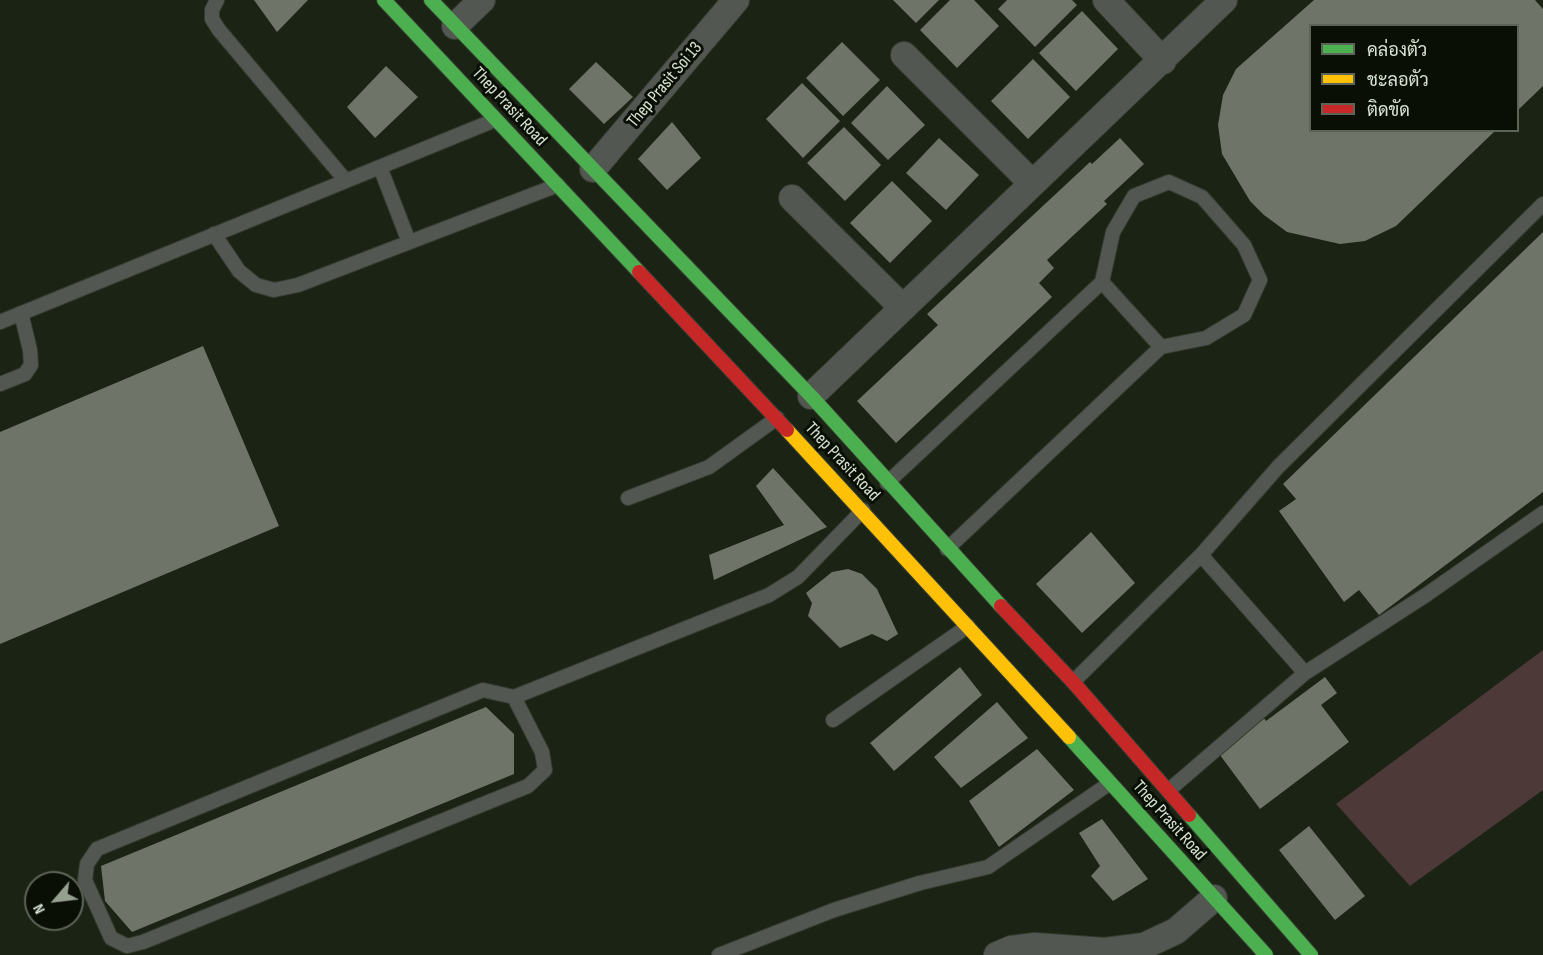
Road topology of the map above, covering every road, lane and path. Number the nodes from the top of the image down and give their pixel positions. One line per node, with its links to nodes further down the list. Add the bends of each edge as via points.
1 (217, 0): 14 (lane, via 212,19 219,30)
2 (384, 0): 11 (main road, Thep Prasit Road)
3 (431, 0): 8 (main road, Thep Prasit Road)
4 (482, 0): 8 (street)
5 (736, 0): 13 (street, Thep Prasit Soi 13)
6 (1106, 0): 10 (street)
7 (1224, 0): 10 (street)
8 (455, 26): 13 (main road, Thep Prasit Road)
9 (904, 55): 15 (street)
10 (1163, 61): 15 (street)
11 (496, 119): 12 (lane); 16 (main road, Thep Prasit Road)
12 (380, 167): 14 (lane); 20 (lane)
13 (593, 169): 27 (main road, Thep Prasit Road)
14 (346, 181): 19 (lane)
15 (1032, 183): 22 (street)
16 (558, 185): 20 (lane); 28 (main road, Thep Prasit Road)
17 (792, 198): 22 (street)
18 (1543, 204): 34 (lane, via 1278,467)
19 (214, 234): 20 (lane, via 239,271 256,285 274,290 298,285); 23 (lane)
20 (409, 242)
21 (1102, 282): 25 (lane); 25 (lane, via 1113,232 1134,196 1169,182 1202,197 1244,245 1260,280 1244,315 1206,338); 29 (lane)
22 (902, 307): 27 (street)
23 (21, 313): 24 (lane); 26 (lane, via 30,365 25,374)
24 (0, 322)
25 (1161, 347): 33 (lane)
26 (0, 384)
27 (811, 396): 29 (main road, Thep Prasit Road)
28 (777, 418): 30 (lane, via 709,467); 31 (main road, Thep Prasit Road)
29 (887, 483): 33 (main road, Thep Prasit Road)
30 (628, 498)
31 (863, 510): 35 (main road, Thep Prasit Road); 38 (lane, via 798,577 770,595)
32 (1543, 513): 36 (lane)
33 (947, 549): 37 (main road, Thep Prasit Road)
34 (1201, 555): 36 (lane); 37 (lane)
35 (969, 626): 39 (lane); 40 (main road, Thep Prasit Road)
36 (1305, 673): 41 (lane)
37 (1073, 682): 41 (main road, Thep Prasit Road)
38 (514, 697): 38 (lane, via 542,752 545,770 528,786 143,942 127,946 111,938 86,880 87,864 97,849 483,690)
39 (833, 720)
40 (1110, 783): 42 (main road, Thep Prasit Road); 43 (lane, via 988,867 834,910)
41 (1169, 790): 46 (main road, Thep Prasit Road)
42 (1214, 898): 44 (street, via 1176,931 1144,946 1105,951 1035,946); 45 (main road, Thep Prasit Road)
43 (719, 955)
44 (997, 955)
45 (1266, 955)
46 (1311, 955)

